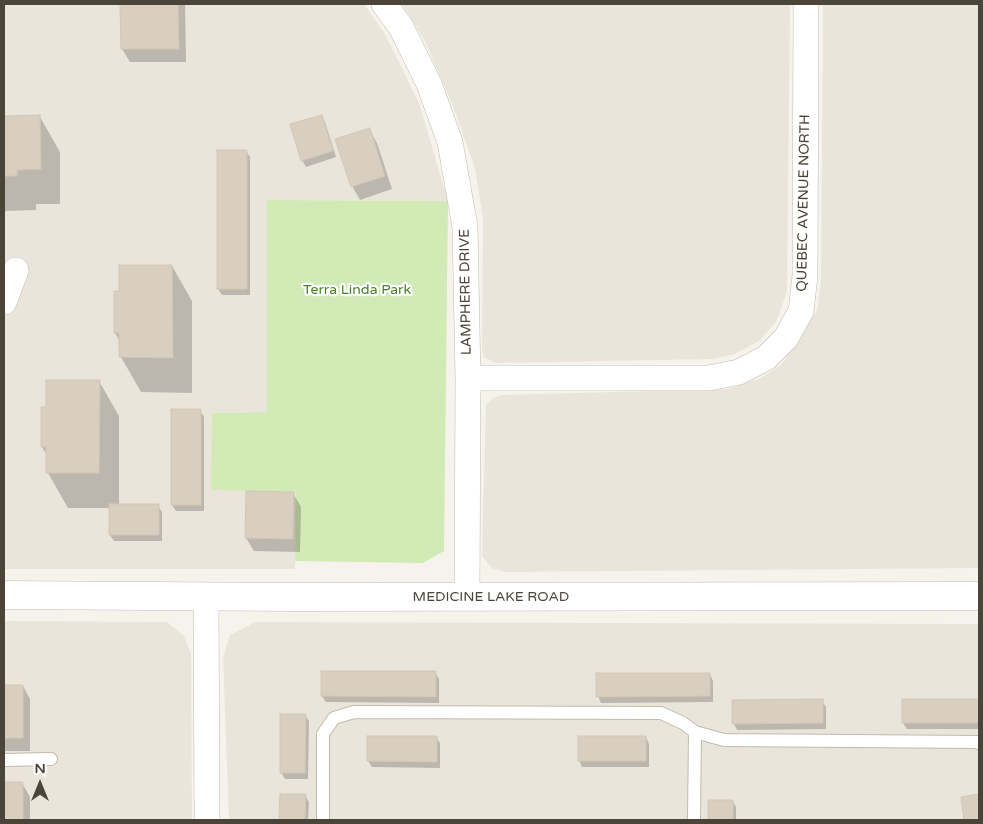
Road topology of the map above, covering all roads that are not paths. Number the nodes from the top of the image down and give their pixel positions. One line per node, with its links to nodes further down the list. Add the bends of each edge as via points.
1 (384, 4): 5 (street, LAMPHERE DRIVE, via 401,27 450,142 465,227)
2 (806, 4): 5 (street, QUEBEC AVENUE NORTH, via 806,276 801,311 786,338 766,358 739,372 709,378)
3 (16, 270): 4 (street)
4 (4, 302)
5 (468, 378): 9 (street, LAMPHERE DRIVE)
6 (4, 594): 7 (street, MEDICINE LAKE ROAD)
7 (206, 596): 9 (street, MEDICINE LAKE ROAD); 14 (street)
8 (979, 596): 9 (street, MEDICINE LAKE ROAD)
9 (467, 597)
10 (695, 732): 11 (lane, via 724,740); 15 (lane, via 660,713 354,712 334,718 323,734); 16 (lane)
11 (979, 743)
12 (51, 759): 13 (lane)
13 (4, 760)
14 (207, 820)
15 (323, 820)
16 (694, 820)

